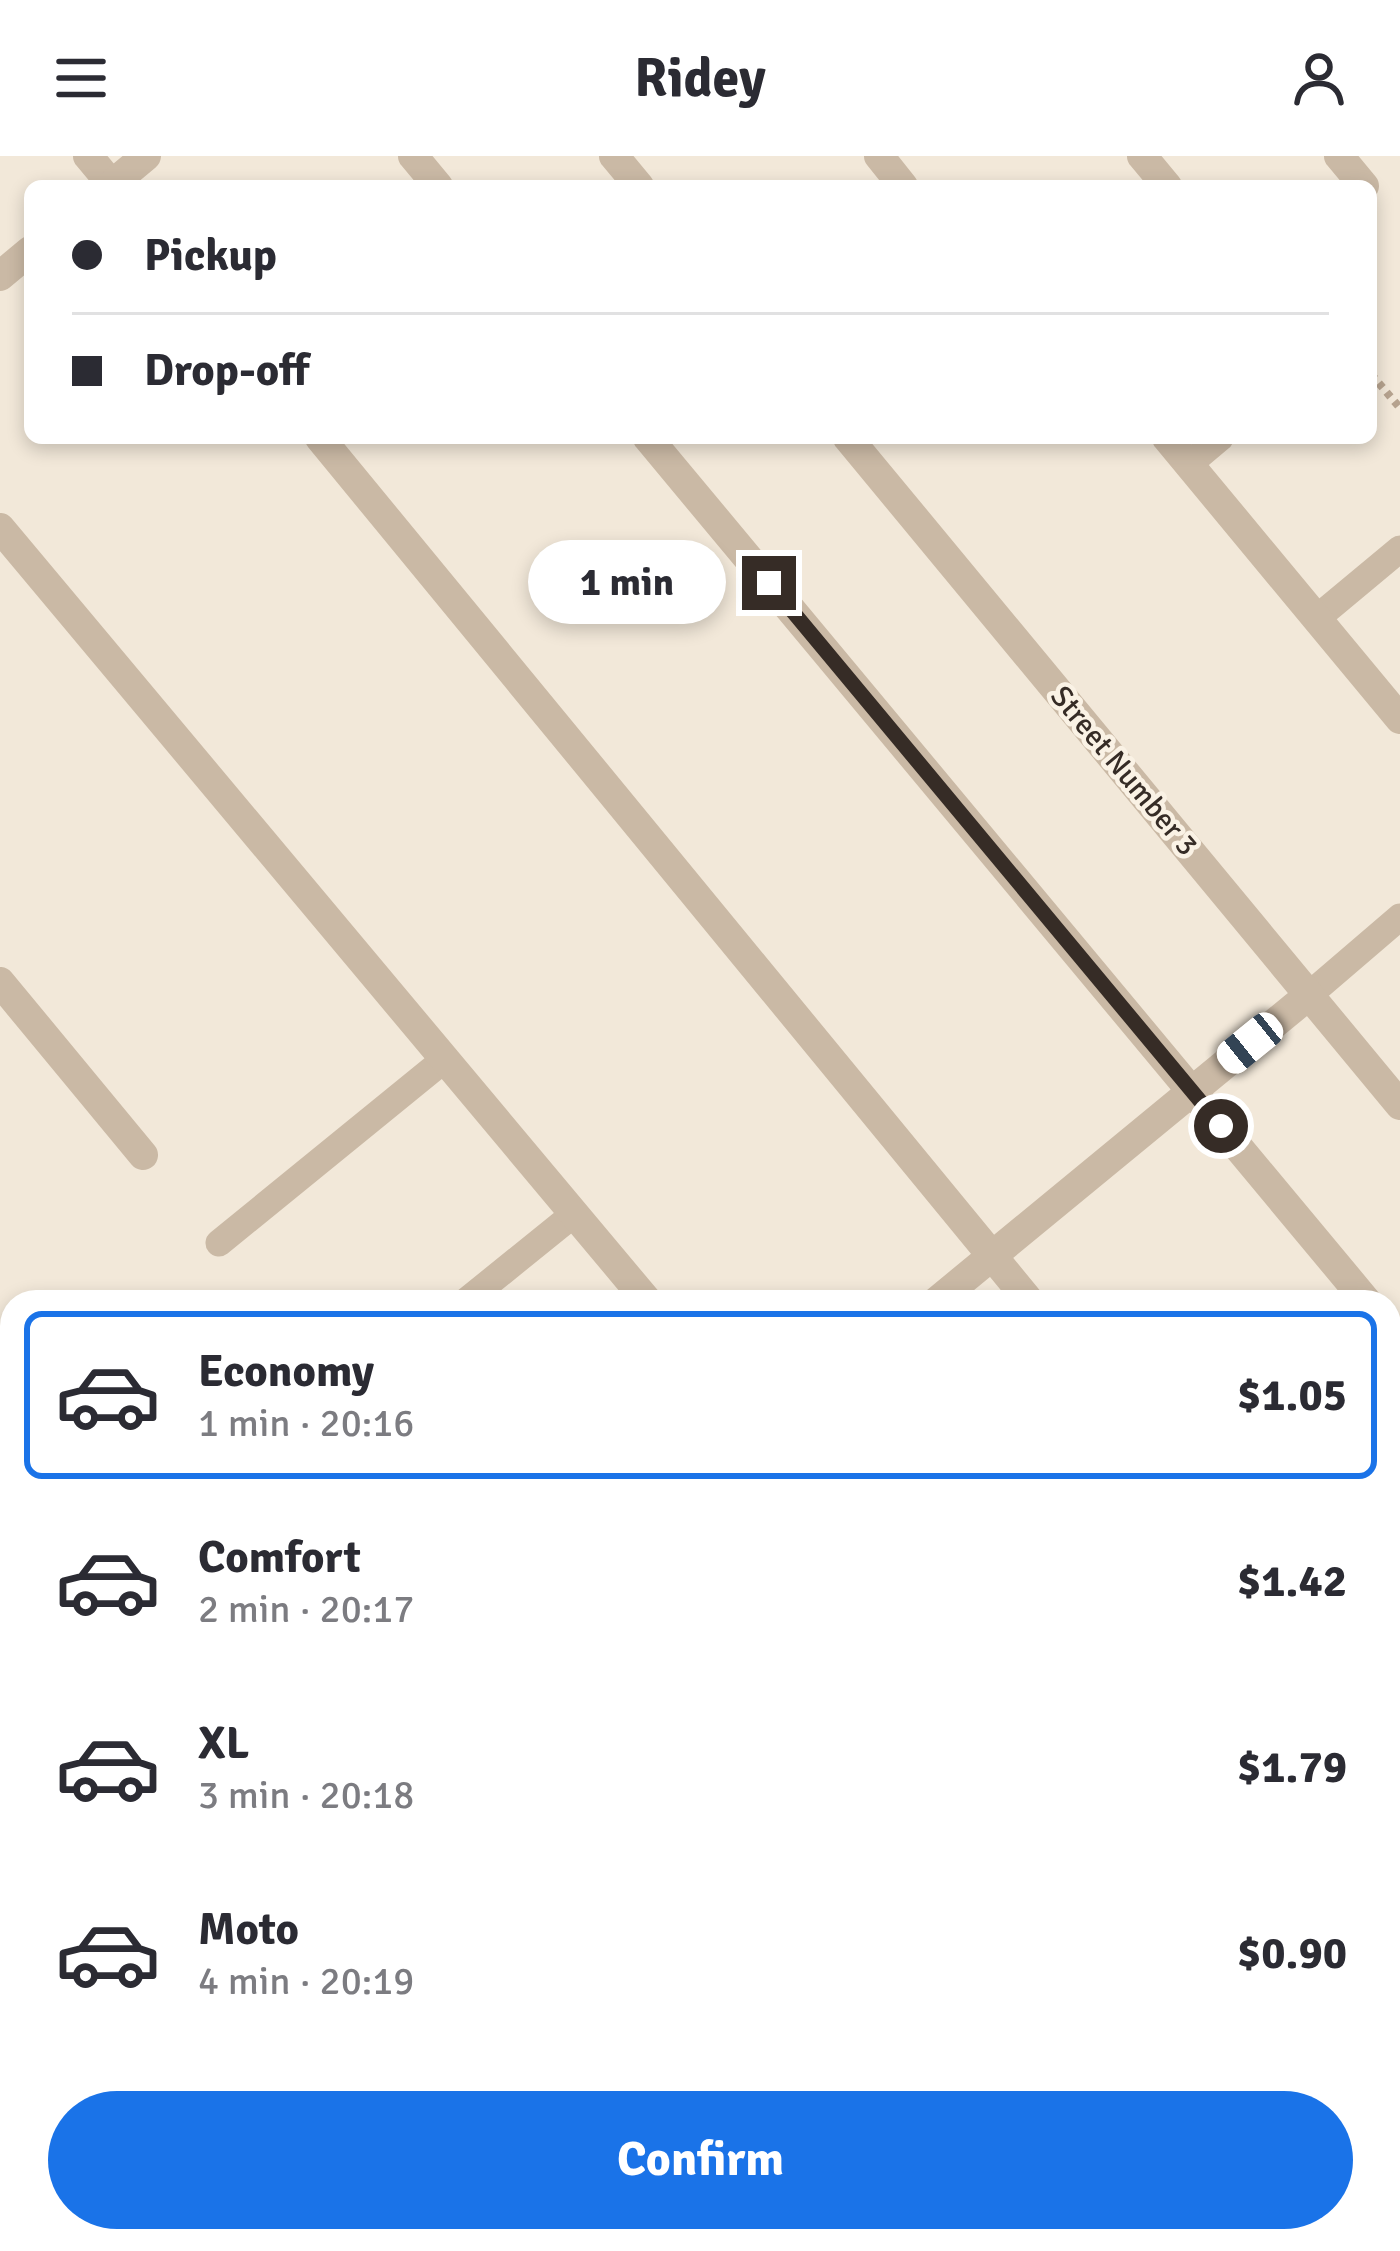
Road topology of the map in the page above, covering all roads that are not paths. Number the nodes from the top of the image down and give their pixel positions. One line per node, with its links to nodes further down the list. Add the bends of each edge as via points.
1 (88, 156): 8 (street)
2 (146, 156): 9 (street)
3 (413, 156): 10 (street)
4 (614, 156): 11 (street)
5 (879, 156): 12 (street)
6 (1142, 156): 13 (street)
7 (1339, 156): 14 (street)
8 (107, 180)
9 (119, 180)
10 (433, 180)
11 (634, 180)
12 (898, 180)
13 (1162, 180)
14 (1359, 180)
15 (24, 256): 16 (street)
16 (0, 275)
17 (325, 444): 36 (street)
18 (653, 444): 31 (street)
19 (853, 444): 29 (street, Street Number 3)
20 (1171, 444): 22 (street)
21 (1213, 444): 22 (street)
22 (1188, 465): 25 (street)
23 (0, 528): 30 (street)
24 (1400, 549): 25 (street)
25 (1317, 618): 26 (street)
26 (1400, 719)
27 (1400, 917): 29 (street)
28 (0, 982): 33 (street)
29 (1309, 995): 31 (street); 32 (street, Street Number 3)
30 (446, 1059): 34 (street); 35 (street)
31 (1192, 1091): 36 (street); 41 (street)
32 (1400, 1105)
33 (143, 1156)
34 (574, 1214): 37 (street); 38 (street)
35 (219, 1243)
36 (992, 1256): 39 (street); 40 (street)
37 (480, 1290)
38 (638, 1290)
39 (951, 1290)
40 (1020, 1290)
41 (1357, 1290)

